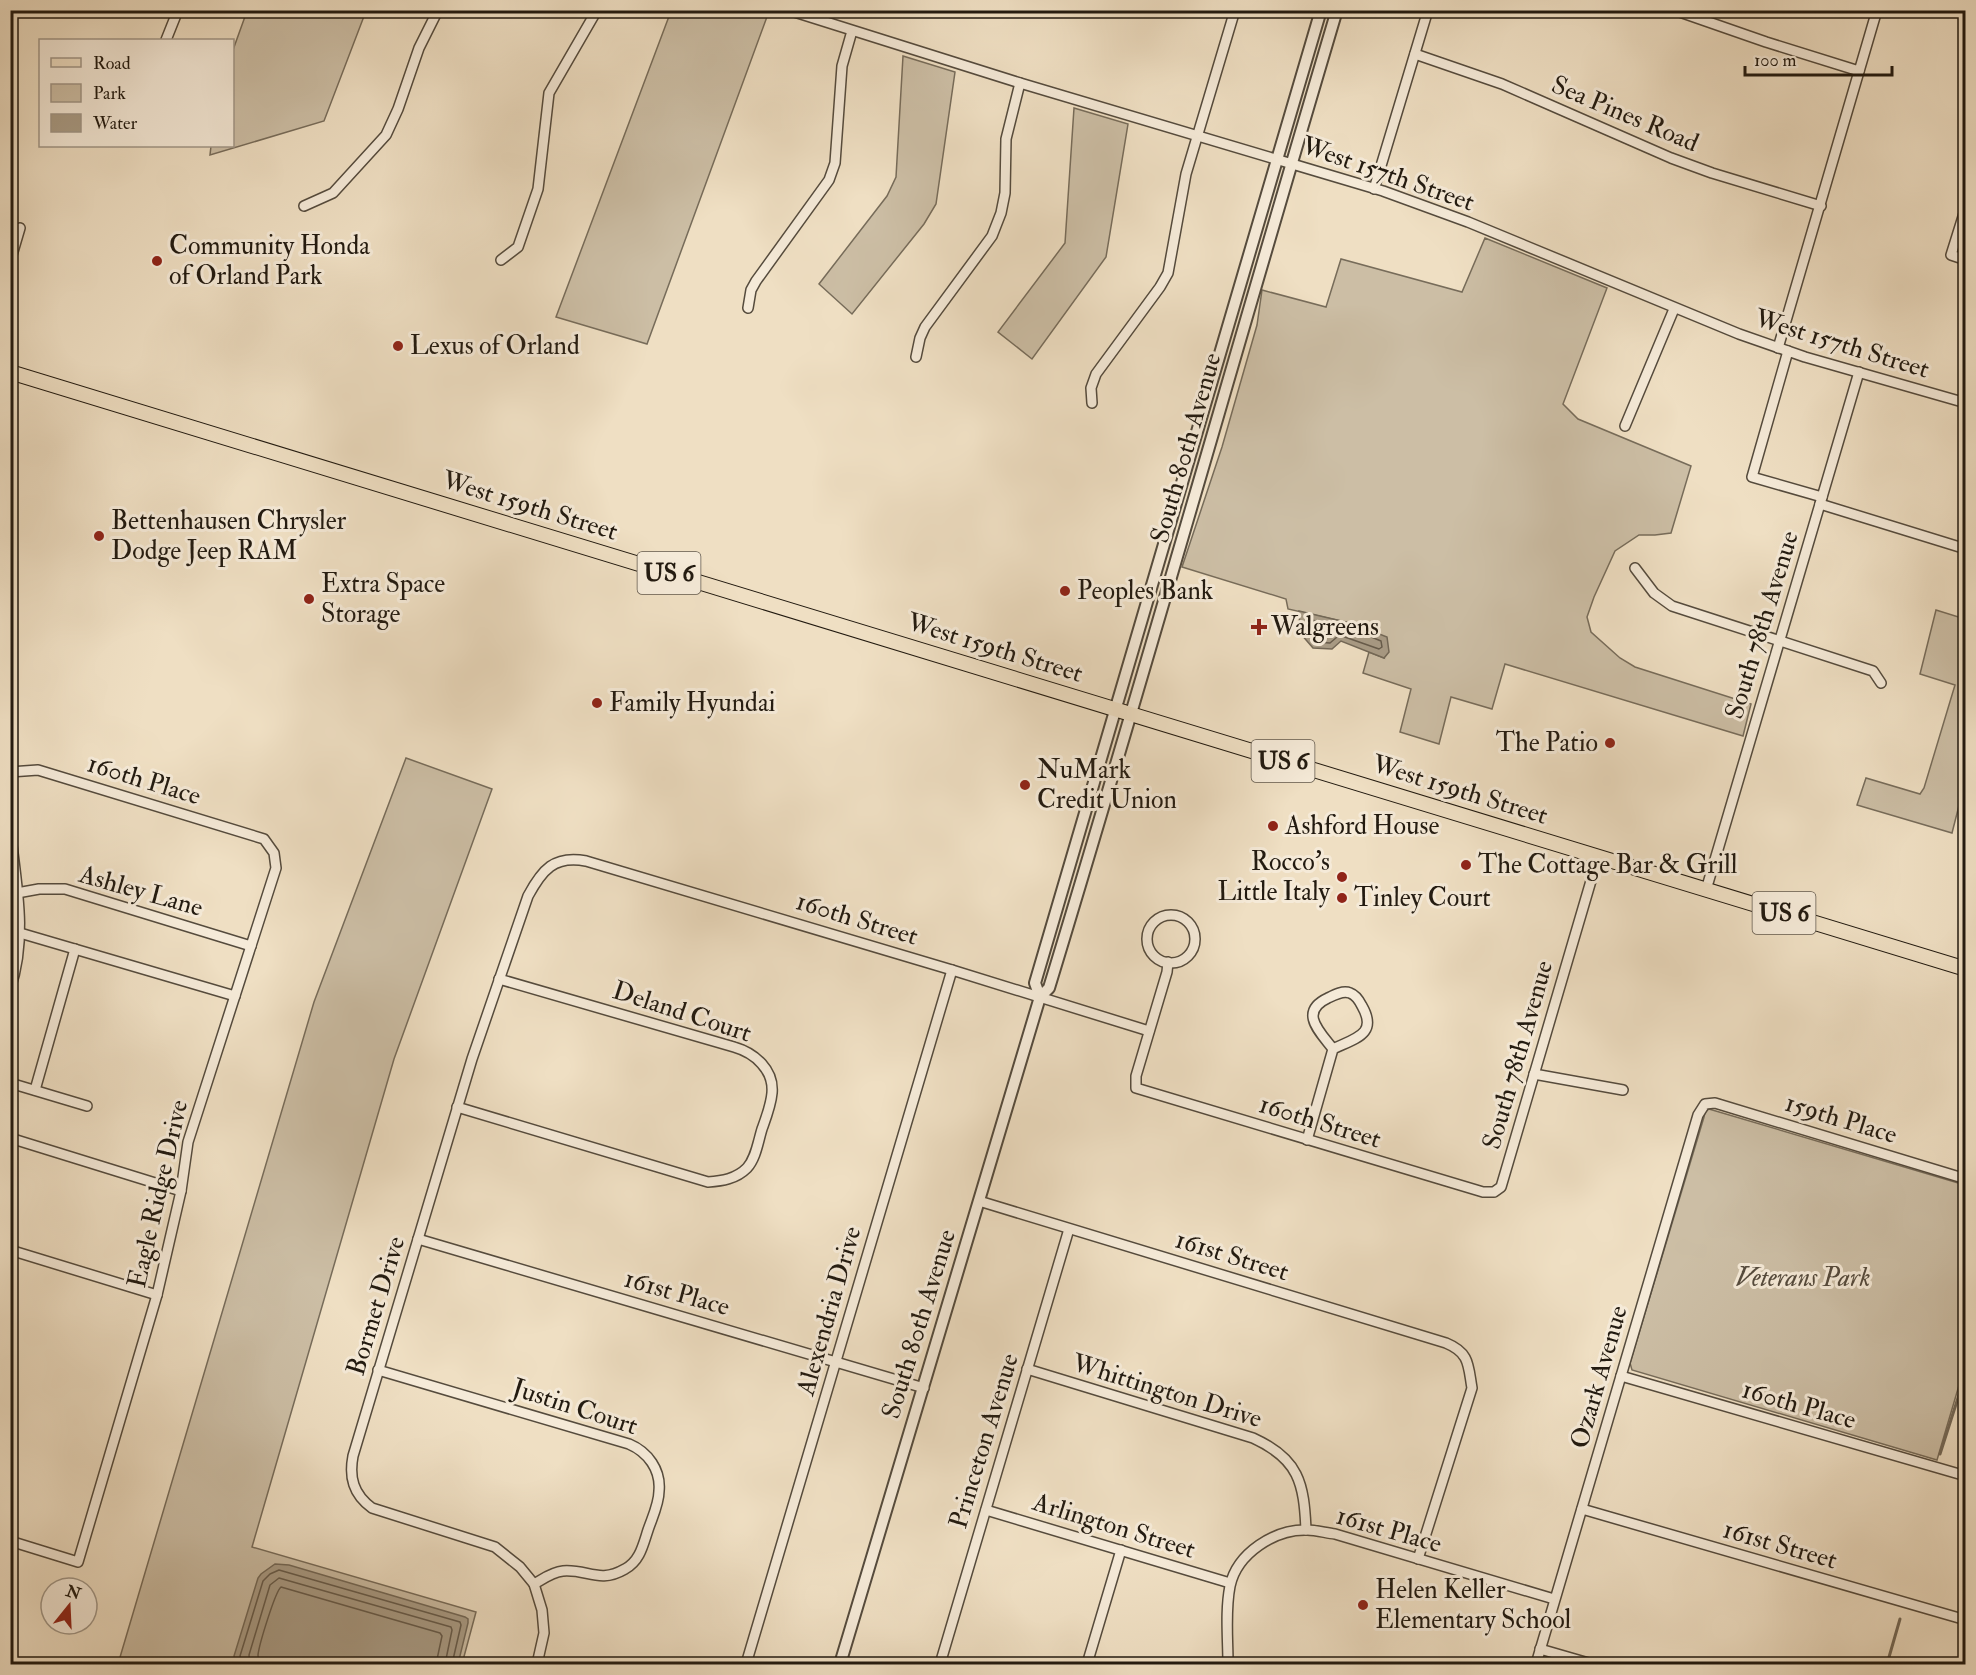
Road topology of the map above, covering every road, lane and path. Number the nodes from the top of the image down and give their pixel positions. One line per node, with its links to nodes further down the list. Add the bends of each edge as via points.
1 (14, 10): 12 (street)
2 (178, 10): 14 (street)
3 (438, 10): 22 (street, via 418,48 386,135 333,193)
4 (597, 10): 26 (street, via 549,93 538,189 518,247)
5 (788, 10): 13 (street, West 157th Street)
6 (1235, 10): 18 (street)
7 (1321, 10): 19 (street, South 80th Avenue)
8 (1337, 10): 20 (street, South 80th Avenue)
9 (1428, 10): 15 (street)
10 (1674, 10): 16 (street)
11 (1877, 10): 16 (street)
12 (10, 22)
13 (852, 31): 17 (street, West 157th Street); 29 (street, via 842,66 835,163 829,180 756,281)
14 (166, 39)
15 (1415, 54): 21 (street); 23 (street, Sea Pines Road, via 1502,84 1671,158)
16 (1859, 71): 23 (street)
17 (1020, 84): 18 (street, West 157th Street); 32 (street, via 1006,139 1001,213 992,236 925,327)
18 (1198, 135): 19 (street, West 157th Street); 35 (street, via 1186,174 1168,273 1096,374 1091,388)
19 (1276, 159): 20 (street, West 157th Street); 43 (street, South 80th Avenue)
20 (1291, 164): 21 (street, West 157th Street); 44 (street, South 80th Avenue)
21 (1374, 189): 30 (street, West 157th Street, via 1468,222)
22 (304, 206)
23 (1821, 206): 31 (street)
24 (1965, 207): 27 (street, via 1951,255)
25 (20, 228): 28 (street)
26 (501, 260)
27 (1965, 260)
28 (10, 262)
29 (748, 308)
30 (1674, 309): 31 (street, West 157th Street); 37 (street)
31 (1783, 350): 34 (street, West 157th Street); 38 (street, via 1752,477)
32 (916, 357)
33 (10, 372): 43 (main road, West 159th Street / US 6)
34 (1859, 372): 36 (street, West 157th Street); 38 (street, South 78th Avenue)
35 (1092, 403)
36 (1965, 403)
37 (1624, 426)
38 (1821, 501): 39 (street); 41 (street, South 78th Avenue)
39 (1965, 549)
40 (1635, 568): 41 (street, via 1654,593 1672,606)
41 (1780, 640): 42 (street, via 1873,671); 50 (street, South 78th Avenue)
42 (1881, 683)
43 (1115, 710): 44 (main road, West 159th Street / US 6); 61 (street, South 80th Avenue, via 1035,983)
44 (1132, 716): 48 (main road, West 159th Street / US 6); 61 (street, South 80th Avenue, via 1050,988)
45 (10, 772): 47 (street, 160th Place, via 38,770)
46 (10, 829): 51 (street)
47 (264, 839): 53 (street, Eagle Ridge Drive, via 274,853 276,868)
48 (1598, 857): 50 (main road, West 159th Street / US 6); 64 (street, South 78th Avenue)
49 (552, 866): 57 (street, 160th Street, via 562,860 586,861); 58 (street, Bormet Drive, via 542,872 528,896)
50 (1706, 890): 56 (main road, West 159th Street / US 6)
51 (15, 898): 52 (street); 53 (street, Ashley Lane, via 39,889 65,889)
52 (20, 933): 54 (street); 59 (street)
53 (251, 946): 60 (street, Eagle Ridge Drive)
54 (75, 949): 60 (street); 66 (street)
55 (1168, 962): 55 (street, via 1184,958 1194,945 1192,929 1181,917 1173,915 1153,923 1147,936 1150,951); 62 (street)
56 (1965, 969)
57 (952, 970): 61 (street, 160th Street); 81 (street, Alexendria Drive)
58 (499, 979): 70 (street, Bormet Drive); 70 (street, Deland Court, via 752,1055 767,1071 772,1091 755,1154 739,1174 708,1182)
59 (10, 989)
60 (235, 996): 74 (street, Eagle Ridge Drive, via 188,1142)
61 (1040, 997): 62 (street, 160th Street); 76 (street, South 80th Avenue)
62 (1149, 1031): 72 (street, 160th Street, via 1136,1088)
63 (1333, 1049): 63 (street, via 1315,1026 1314,1010 1330,997 1351,993 1367,1014 1368,1028); 72 (street)
64 (1534, 1074): 67 (street); 75 (street, South 78th Avenue, via 1501,1186)
65 (10, 1083): 66 (street)
66 (35, 1090): 69 (street)
67 (1623, 1090)
68 (1705, 1104): 73 (street, 159th Place, via 1715,1103); 84 (street, Ozark Avenue, via 1698,1115)
69 (87, 1106)
70 (457, 1107): 78 (street, Bormet Drive)
71 (10, 1138): 74 (street)
72 (1307, 1140): 75 (street, 160th Street)
73 (1965, 1179)
74 (181, 1191): 80 (street, Eagle Ridge Drive)
75 (1494, 1192)
76 (979, 1201): 77 (street, 161st Street); 85 (street, South 80th Avenue)
77 (1069, 1229): 82 (street, Princeton Avenue); 92 (street, 161st Street, via 1446,1343 1461,1351 1467,1359 1472,1388)
78 (418, 1239): 81 (street, 161st Place); 83 (street, Bormet Drive)
79 (10, 1250): 80 (street)
80 (157, 1294): 90 (street, Eagle Ridge Drive, via 78,1562)
81 (836, 1362): 85 (street, 161st Place); 99 (street, Alexendria Drive)
82 (1028, 1369): 88 (street, Princeton Avenue); 89 (street, Whittington Drive, via 1266,1444 1289,1462 1297,1475 1303,1490)
83 (378, 1370): 94 (street, Bormet Drive, via 351,1466 358,1495 364,1503 382,1512 495,1547); 94 (street, Justin Court, via 629,1444 653,1464 659,1496 633,1564 604,1577 560,1572)
84 (1621, 1376): 86 (street, 160th Place); 87 (street, Ozark Avenue)
85 (924, 1388): 100 (street, South 80th Avenue)
86 (1965, 1476)
87 (1582, 1509): 95 (street, Ozark Avenue); 96 (street, 161st Street)
88 (986, 1510): 91 (street, Arlington Street); 101 (street, Princeton Avenue)
89 (1306, 1530): 92 (street, 161st Place, via 1346,1537); 93 (street, 161st Place, via 1284,1533 1264,1542 1245,1557)
90 (10, 1541)
91 (1121, 1550): 93 (street, Arlington Street); 102 (street)
92 (1419, 1559): 95 (street, 161st Place)
93 (1230, 1583): 103 (street)
94 (534, 1584): 98 (street, Bormet Drive, via 544,1624)
95 (1554, 1599): 97 (street, Ozark Avenue)
96 (1965, 1620)
97 (1540, 1649): 104 (street, Ozark Avenue); 105 (street)
98 (537, 1665)
99 (746, 1665)
100 (840, 1665)
101 (940, 1665)
102 (1087, 1665)
103 (1228, 1665)
104 (1536, 1665)
105 (1592, 1665)

